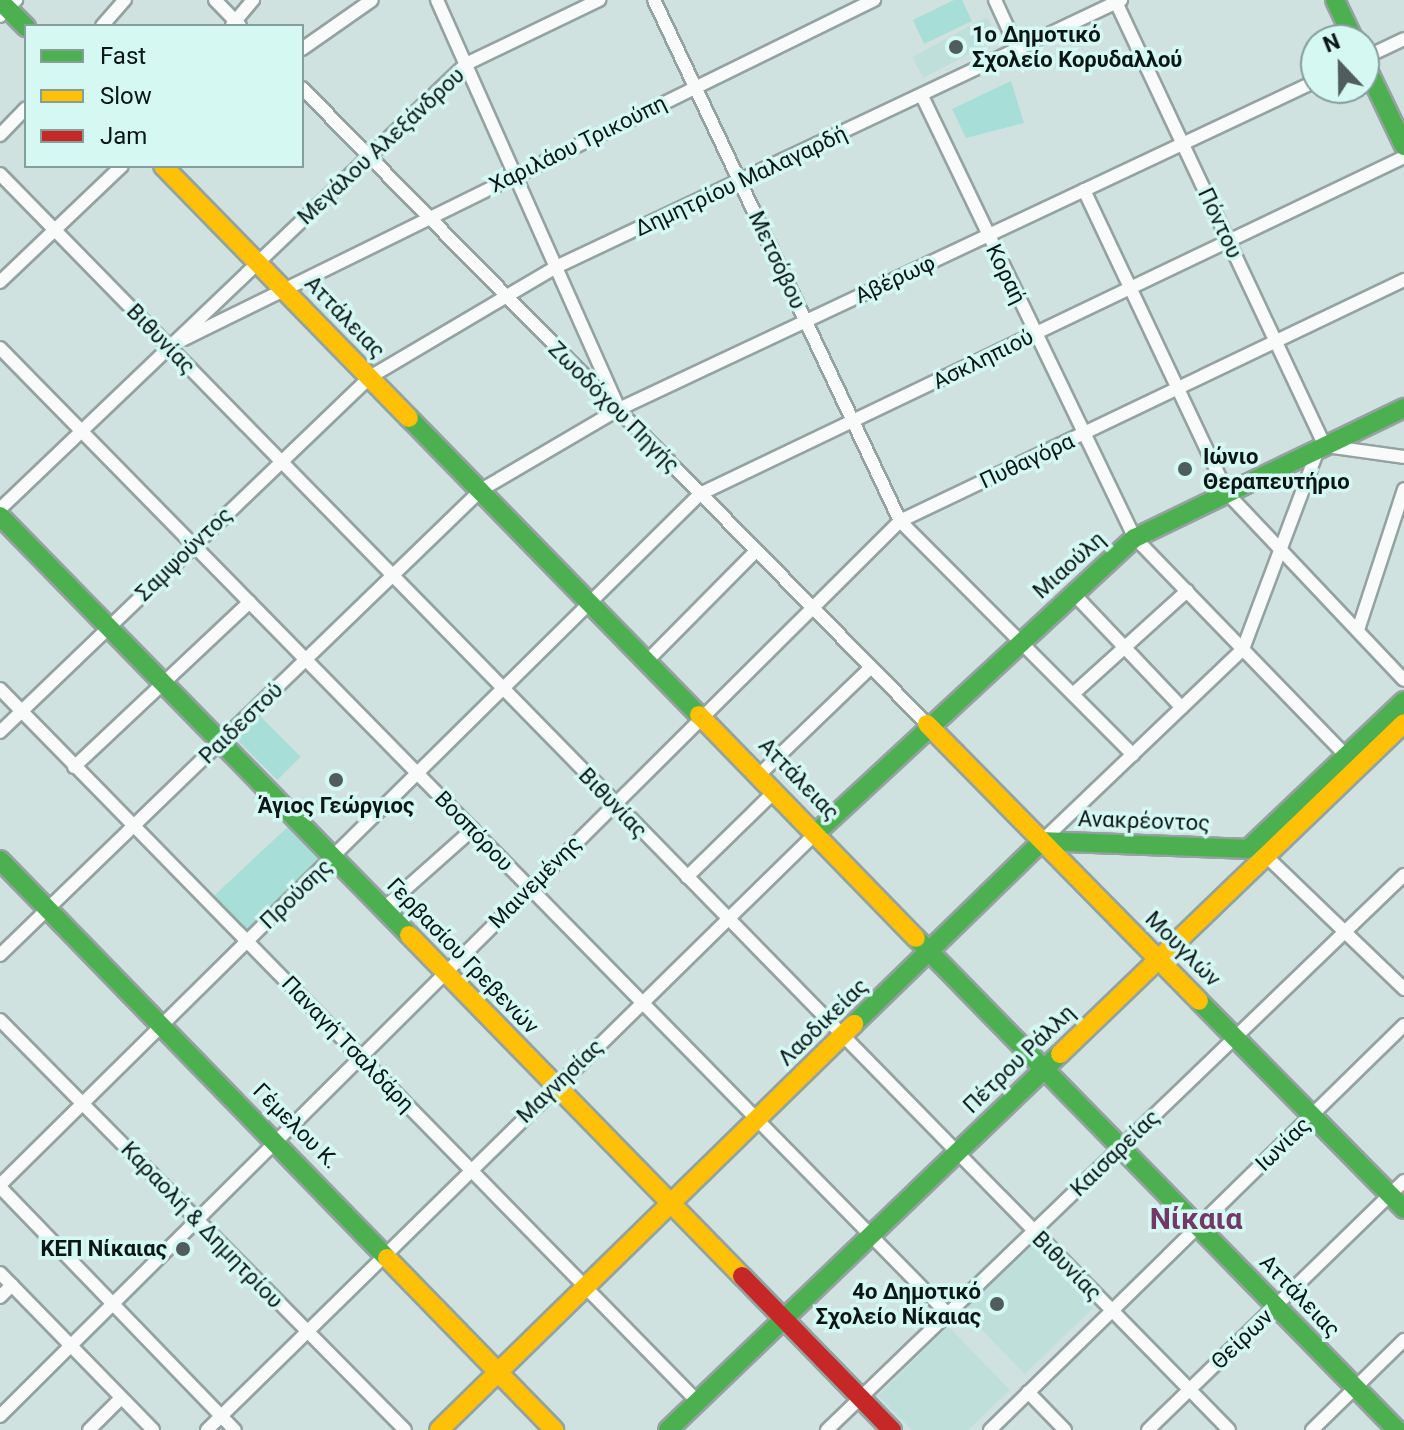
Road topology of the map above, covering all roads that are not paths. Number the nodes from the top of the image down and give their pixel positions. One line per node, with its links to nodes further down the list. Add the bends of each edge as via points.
1 (125, 0): 13 (street)
2 (215, 0): 14 (street)
3 (253, 0): 14 (street)
4 (372, 0): 18 (street)
5 (437, 0): 21 (street)
6 (599, 0): 21 (street, Μεγάλου Αλεξάνδρου)
7 (654, 0): 22 (street, Μετσόβου)
8 (874, 0): 22 (street, Χαριλάου Τρικούπη)
9 (995, 0): 19 (street)
10 (1335, 0): 15 (main road)
11 (1118, 1): 19 (street, Δημητρίου Μαλαγαρδή); 29 (street, Πόντου)
12 (6, 6): 16 (main road)
13 (104, 24)
14 (235, 24)
15 (1346, 24)
16 (24, 25)
17 (1404, 39): 20 (street)
18 (304, 48)
19 (1018, 50): 26 (street, Δημητρίου Μαλαγαρδή)
20 (1380, 52)
21 (466, 64): 31 (street, Μεγάλου Αλεξάνδρου); 36 (street)
22 (695, 87): 36 (street, Χαριλάου Τρικούπη); 37 (street, Μετσόβου)
23 (1300, 88): 29 (street, Αβέρωφ)
24 (304, 90): 31 (street, Ζωοδόχου Πηγής)
25 (1380, 94): 30 (main road)
26 (922, 96): 37 (street, Δημητρίου Μαλαγαρδή); 41 (street, Κοραή)
27 (24, 110): 28 (street)
28 (0, 135)
29 (1183, 143): 38 (street, Αβέρωφ); 42 (street, Πόντου)
30 (1404, 146)
31 (369, 156): 39 (street, Ζωοδόχου Πηγής); 43 (street, Μεγάλου Αλεξάνδρου)
32 (1404, 157): 42 (street, Ασκληπιού)
33 (120, 168): 40 (street)
34 (165, 168): 43 (main road, Αττάλειας)
35 (0, 174): 40 (street, Βιθυνίας)
36 (515, 175): 39 (street, Χαριλάου Τρικούπη); 44 (street)
37 (740, 183): 44 (street, Δημητρίου Μαλαγαρδή); 50 (street, Μετσόβου)
38 (1084, 190): 41 (street, Αβέρωφ); 48 (street)
39 (425, 217): 47 (street, Χαριλάου Τρικούπη); 49 (street, Ζωοδόχου Πηγής)
40 (54, 229): 46 (street); 53 (street, Βιθυνίας)
41 (988, 235): 50 (street, Αβέρωφ); 51 (street, Κοραή)
42 (1229, 241): 48 (street, Ασκληπιού); 52 (street, Πόντου)
43 (258, 263): 47 (main road, Αττάλειας); 53 (street, Μεγάλου Αλεξάνδρου)
44 (556, 267): 49 (street, Δημητρίου Μαλαγαρδή); 58 (street)
45 (1404, 280): 52 (street, Πυθαγόρα)
46 (0, 282)
47 (282, 287): 53 (street, Χαριλάου Τρικούπη); 55 (main road, Αττάλειας)
48 (1130, 288): 51 (street, Ασκληπιού); 56 (street)
49 (501, 295): 55 (street, Δημητρίου Μαλαγαρδή); 58 (street, Ζωοδόχου Πηγής)
50 (806, 322): 58 (street, Αβέρωφ); 59 (street, Μετσόβου)
51 (1036, 333): 59 (street, Ασκληπιού); 61 (street, Κοραή)
52 (1277, 343): 56 (street, Πυθαγόρα); 62 (street, Πόντου)
53 (169, 347): 60 (street, Μεγάλου Αλεξάνδρου); 64 (street, Βιθυνίας)
54 (0, 348): 60 (street, Βοσπόρου)
55 (370, 377): 64 (street, Σαμψούντος); 66 (main road, Αττάλειας)
56 (1179, 391): 61 (street, Πυθαγόρα); 67 (street)
57 (1404, 408): 62 (main road, Μιαούλη)
58 (619, 409): 66 (street, Αβέρωφ); 68 (street, Ζωοδόχου Πηγής)
59 (853, 421): 68 (street, Ασκληπιού); 71 (street, Μετσόβου)
60 (82, 432): 69 (street, Μεγάλου Αλεξάνδρου); 73 (street, Βοσπόρου)
61 (1084, 433): 71 (street, Πυθαγόρα); 72 (street, Κοραή)
62 (1322, 447): 63 (street); 67 (main road, Μιαούλη); 74 (street)
63 (1404, 457)
64 (280, 461): 73 (street, Σαμψούντος); 76 (street, Βιθυνίας)
65 (1404, 489): 83 (street)
66 (481, 490): 76 (street, Ραιδεστού); 79 (main road, Αττάλειας)
67 (1227, 493): 72 (main road, Μιαούλη); 74 (street)
68 (700, 494): 75 (street, Ζωοδόχου Πηγής); 79 (street, Ασκληπιού)
69 (0, 509)
70 (0, 516): 82 (main road, Γερβασίου Γρεβενών)
71 (900, 521): 81 (street, Πυθαγόρα); 84 (street)
72 (1135, 538): 77 (street, Κοραή); 78 (main road, Μιαούλη)
73 (194, 545): 80 (street, Βοσπόρου); 82 (street, Σαμψούντος)
74 (1281, 550): 83 (street); 86 (street)
75 (756, 551): 81 (street, Ζωοδόχου Πηγής); 88 (street)
76 (393, 575): 87 (street, Ραιδεστού); 92 (street, Βιθυνίας)
77 (1187, 591): 85 (street); 86 (street, Κοραή)
78 (1073, 593): 84 (main road, Μιαούλη); 85 (street)
79 (590, 601): 88 (main road, Αττάλειας); 92 (street, Προύσης)
80 (250, 602): 87 (street, Βοσπόρου); 91 (street)
81 (810, 605): 89 (street, Ζωοδόχου Πηγής); 98 (street, Πυθαγόρα)
82 (108, 627): 91 (main road, Γερβασίου Γρεβενών); 97 (street, Σαμψούντος)
83 (1358, 630): 90 (street)
84 (1020, 640): 94 (street); 100 (main road, Μιαούλη)
85 (1125, 648): 94 (street); 96 (street)
86 (1243, 649): 96 (street, Λαοδικείας); 104 (street, Κοραή)
87 (306, 659): 102 (street, Ραιδεστού); 106 (street, Βοσπόρου)
88 (648, 660): 98 (main road, Αττάλειας)
89 (871, 667): 100 (street, Ζωοδόχου Πηγής); 107 (street)
90 (1404, 680)
91 (163, 683): 102 (main road, Γερβασίου Γρεβενών); 105 (street)
92 (503, 688): 106 (street, Προύσης); 109 (street, Βιθυνίας)
93 (0, 689): 97 (street, Παναγή Τσαλδάρη)
94 (1073, 694): 103 (street)
95 (1404, 701): 104 (main road)
96 (1182, 708): 103 (street, Λαοδικείας)
97 (22, 711): 101 (street, Σαμψούντος); 105 (street, Παναγή Τσαλδάρη)
98 (702, 715): 107 (main road, Αττάλειας); 109 (street, Μαινεμένης)
99 (1404, 723): 114 (main road, Πέτρου Ράλλη)
100 (927, 724): 112 (main road, Μιαούλη); 113 (main road, Μουγλών)
101 (0, 732)
102 (221, 742): 110 (street, Ραιδεστού); 115 (main road, Γερβασίου Γρεβενών)
103 (1133, 755): 113 (street, Λαοδικείας)
104 (1346, 756): 113 (main road, Ανακρέοντος, via 1244,849)
105 (74, 767): 110 (street, Παναγή Τσαλδάρη)
106 (418, 773): 111 (street, Βοσπόρου); 115 (street, Προύσης)
107 (760, 774): 108 (main road, Αττάλειας)
108 (776, 790): 112 (main road, Αττάλειας); 118 (street)
109 (613, 805): 118 (street, Βιθυνίας); 119 (street, Μαινεμένης)
110 (133, 828): 120 (street, Ραιδεστού); 124 (street, Παναγή Τσαλδάρη)
111 (473, 829): 119 (street, Βοσπόρου); 121 (street)
112 (817, 832): 122 (street, Μαγνησίας); 125 (main road, Αττάλειας)
113 (1042, 841): 125 (main road, Λαοδικείας); 127 (main road, Μουγλών)
114 (1266, 856): 123 (street); 127 (main road, Πέτρου Ράλλη)
115 (333, 858): 121 (main road, Γερβασίου Γρεβενών); 124 (street, Προύσης)
116 (0, 860): 120 (main road, Γέμελου Κ.)
117 (1404, 875): 123 (street, Καισαρείας)
118 (687, 877): 122 (street, Βιθυνίας)
119 (530, 888): 128 (street, Μαινεμένης); 130 (street, Βοσπόρου)
120 (49, 909): 126 (street, Ραιδεστού); 132 (main road, Γέμελου Κ.)
121 (383, 909): 128 (main road, Γερβασίου Γρεβενών)
122 (728, 918): 130 (street, Μαγνησίας); 134 (street, Βιθυνίας)
123 (1344, 932): 129 (street); 135 (street, Καισαρείας)
124 (248, 940): 132 (street, Προύσης); 136 (street, Παναγή Τσαλδάρη)
125 (931, 950): 134 (main road, Λαοδικείας); 137 (main road, Αττάλειας)
126 (0, 955)
127 (1158, 959): 135 (main road, Μουγλών); 137 (main road, Πέτρου Ράλλη)
128 (446, 973): 136 (street, Μαινεμένης); 138 (main road, Γερβασίου Γρεβενών)
129 (1404, 989)
130 (642, 1002): 138 (street, Μαγνησίας); 141 (street, Βοσπόρου)
131 (0, 1020): 139 (street, Καραολή & Δημητρίου)
132 (161, 1024): 139 (street, Προύσης); 142 (main road, Γέμελου Κ.)
133 (1404, 1025): 140 (street, Ιωνίας)
134 (843, 1036): 141 (main road, Λαοδικείας); 144 (street, Βιθυνίας)
135 (1235, 1037): 140 (main road, Μουγλών); 143 (street, Καισαρείας)
136 (361, 1057): 142 (street, Μαινεμένης); 145 (street, Παναγή Τσαλδάρη)
137 (1045, 1068): 143 (main road, Αττάλειας); 144 (main road, Πέτρου Ράλλη)
138 (555, 1085): 145 (street, Μαγνησίας); 148 (main road, Γερβασίου Γρεβενών)
139 (83, 1103): 146 (street, Προύσης); 149 (street, Καραολή & Δημητρίου)
140 (1312, 1115): 147 (main road, Μουγλών); 150 (street, Ιωνίας)
141 (757, 1119): 148 (main road, Λαοδικείας); 152 (street, Βοσπόρου)
142 (277, 1142): 149 (street, Μαινεμένης); 153 (main road, Γέμελου Κ.)
143 (1121, 1147): 150 (main road, Αττάλειας); 151 (street, Καισαρείας)
144 (956, 1152): 151 (street, Βιθυνίας); 152 (main road, Πέτρου Ράλλη)
145 (471, 1169): 153 (street, Μαγνησίας); 156 (street, Παναγή Τσαλδάρη)
146 (0, 1186): 158 (street)
147 (1400, 1195): 159 (street, Θείρων)
148 (671, 1204): 156 (main road, Λαοδικείας); 162 (main road, Γερβασίου Γρεβενών)
149 (200, 1220): 158 (street, Μαινεμένης); 163 (street, Καραολή & Δημητρίου)
150 (1198, 1227): 159 (main road, Αττάλειας); 160 (street, Ιωνίας)
151 (1034, 1232): 160 (street, Βιθυνίας); 161 (street, Καισαρείας)
152 (871, 1234): 161 (street, Βοσπόρου); 162 (main road, Πέτρου Ράλλη)
153 (387, 1253): 163 (street, Μαγνησίας); 166 (main road, Γέμελου Κ.)
154 (0, 1273): 155 (street)
155 (12, 1285): 157 (street); 165 (street)
156 (586, 1287): 166 (main road, Λαοδικείας); 172 (street, Παναγή Τσαλδάρη)
157 (0, 1297)
158 (113, 1305): 165 (street, Μαινεμένης); 174 (street)
159 (1276, 1306): 167 (main road, Αττάλειας); 168 (street, Θείρων)
160 (1112, 1310): 168 (street, Βιθυνίας); 169 (street, Ιωνίας)
161 (948, 1314): 171 (street, Καισαρείας)
162 (783, 1318): 171 (main road, Γερβασίου Γρεβενών); 172 (main road, Πέτρου Ράλλη)
163 (306, 1334): 174 (street, Μαγνησίας); 179 (street, Καραολή & Δημητρίου)
164 (1404, 1341): 167 (street)
165 (71, 1346): 170 (street); 173 (street, Μαινεμένης)
166 (502, 1369): 180 (main road, Λαοδικείας); 181 (main road, Γέμελου Κ.)
167 (1356, 1388): 189 (street); 190 (main road, Αττάλειας)
168 (1190, 1390): 187 (street, Θείρων); 188 (street, Βιθυνίας)
169 (1028, 1392): 185 (street, Ιωνίας); 186 (street)
170 (121, 1398): 175 (street); 176 (street)
171 (860, 1398): 183 (street, Καισαρείας); 184 (main road, Γερβασίου Γρεβενών)
172 (697, 1401): 182 (main road, Πέτρου Ράλλη)
173 (0, 1416)
174 (221, 1416): 177 (street, Μαγνησίας); 178 (street)
175 (89, 1430)
176 (153, 1430)
177 (207, 1430)
178 (235, 1430)
179 (405, 1430)
180 (439, 1430)
181 (554, 1430)
182 (668, 1430)
183 (827, 1430)
184 (892, 1430)
185 (990, 1430)
186 (1065, 1430)
187 (1148, 1430)
188 (1229, 1430)
189 (1312, 1430)
190 (1397, 1430)

